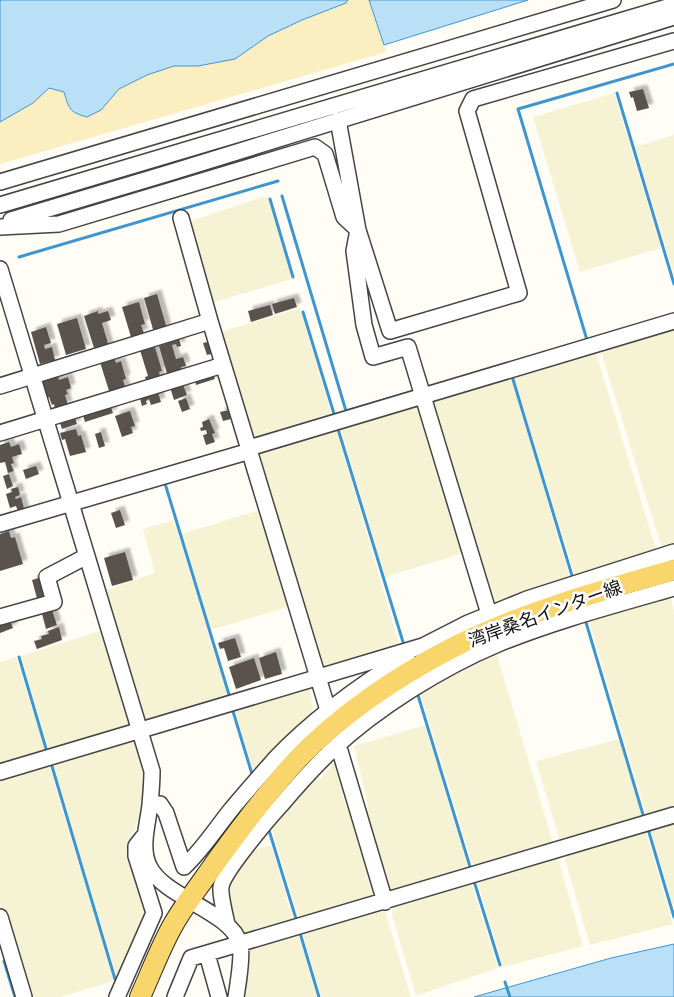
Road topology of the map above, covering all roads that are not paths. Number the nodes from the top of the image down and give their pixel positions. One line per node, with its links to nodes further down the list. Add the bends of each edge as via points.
1 (613, 0): 6 (street)
2 (674, 5): 7 (street)
3 (674, 17): 5 (street)
4 (674, 41): 10 (street, via 473,99 467,111 519,293 390,331)
5 (338, 120): 9 (street); 10 (street)
6 (0, 182)
7 (0, 205)
8 (181, 218): 13 (street)
9 (0, 225): 10 (street, via 59,224 315,147 325,154 344,217)
10 (358, 230): 18 (street, via 354,251 364,325 373,357 408,347)
11 (0, 268): 12 (street)
12 (6, 303): 16 (street)
13 (210, 321): 15 (street); 16 (street)
14 (674, 321): 18 (street)
15 (224, 365): 19 (street); 21 (street)
16 (33, 377): 17 (street); 19 (street)
17 (0, 386)
18 (423, 396): 21 (street); 28 (street)
19 (46, 420): 20 (street); 22 (street)
20 (0, 434)
21 (249, 450): 22 (street); 31 (street)
22 (71, 503): 23 (street); 25 (street)
23 (0, 524)
24 (674, 552): 28 (street)
25 (87, 556): 29 (street, via 47,577 54,602); 33 (street)
26 (674, 570): 39 (main road, 湾岸桑名インター線, via 575,600 493,630 451,649 380,692 296,762 240,828)
27 (674, 588): 42 (street, via 582,614 498,644 455,665 368,721 308,774 232,865 221,886)
28 (490, 614): 30 (street)
29 (0, 617)
30 (423, 646): 31 (street); 36 (street, via 362,685 296,739 275,759 184,867 166,813 160,804)
31 (318, 676): 32 (street); 33 (street)
32 (327, 707)
33 (140, 730): 35 (street); 36 (street, via 152,770)
34 (340, 751): 40 (street)
35 (0, 772)
36 (150, 804): 38 (street)
37 (674, 815): 40 (street)
38 (146, 834): 39 (street, via 148,865 160,881); 46 (street, via 136,846 136,856 154,913)
39 (189, 900): 42 (street); 47 (main road, 湾岸桑名インター線, via 173,925); 48 (main road, 湾岸桑名インター線, via 183,931)
40 (385, 902): 43 (street)
41 (0, 917): 45 (street)
42 (227, 924): 43 (street)
43 (241, 945): 44 (street); 51 (street)
44 (207, 954): 49 (street, via 191,958); 50 (street)
45 (24, 997)
46 (117, 997)
47 (140, 997)
48 (154, 997)
49 (175, 997)
50 (219, 997)
51 (236, 997)

